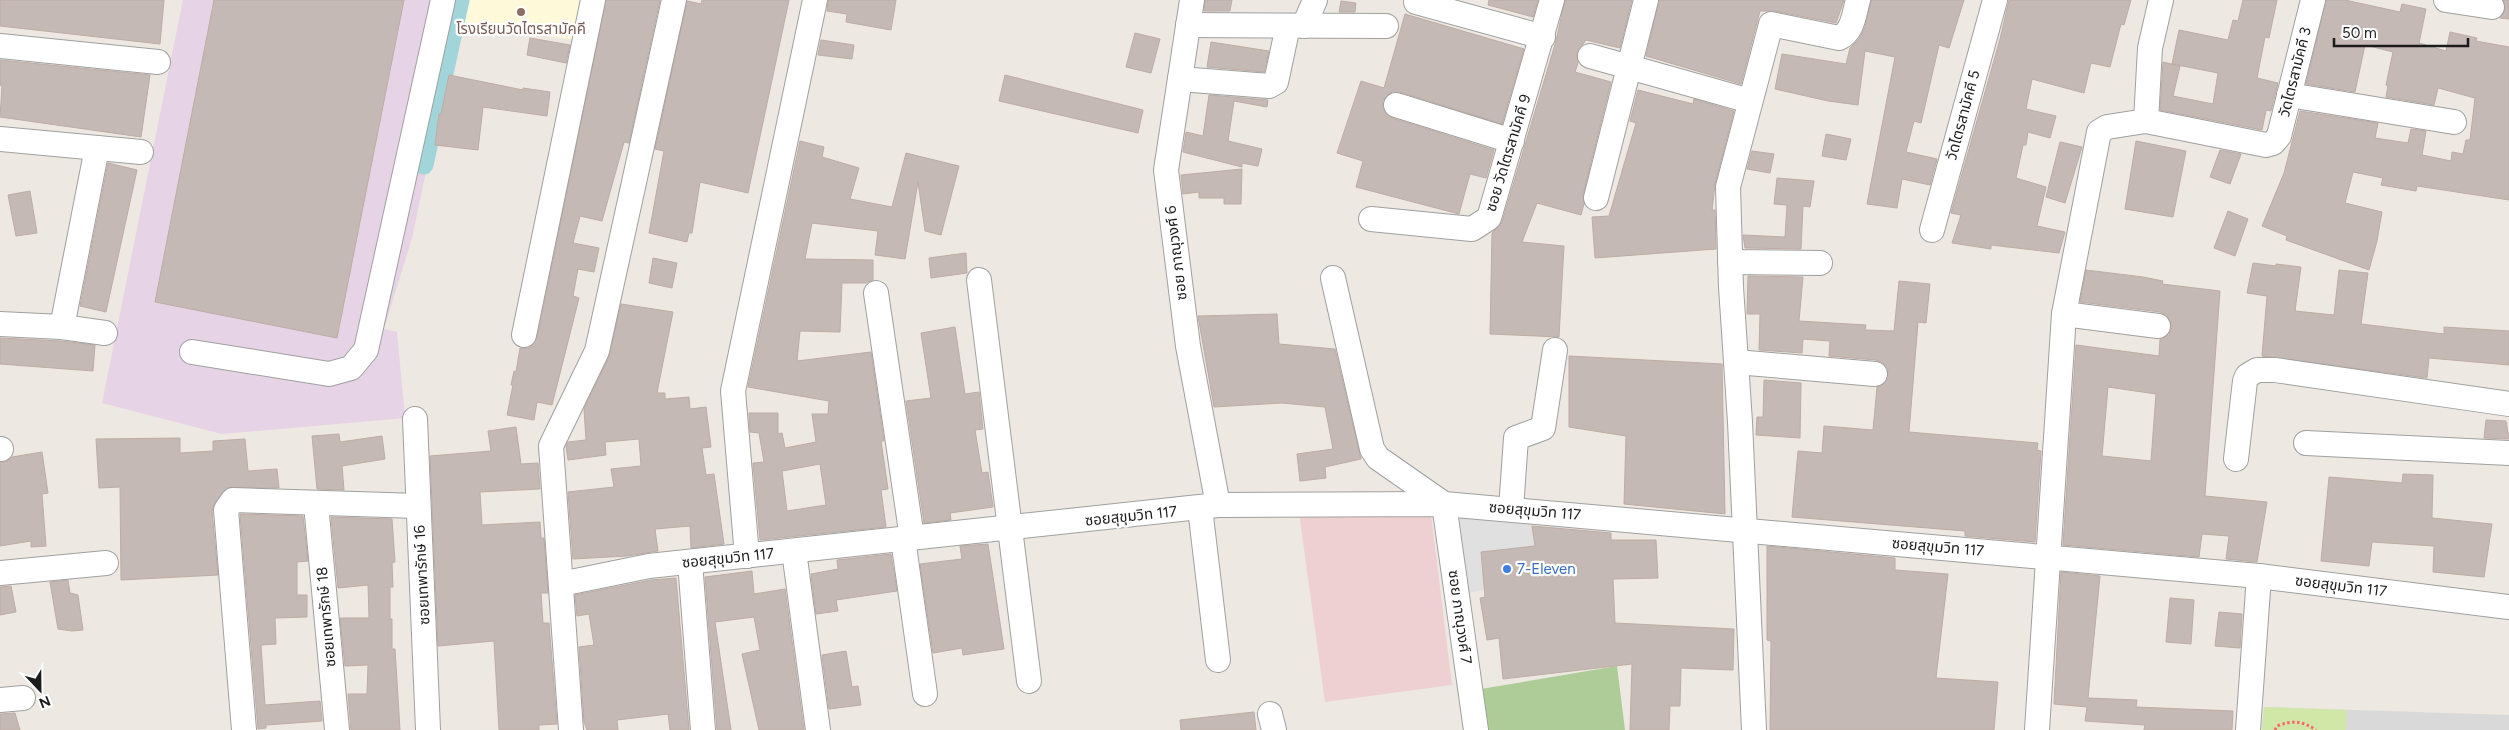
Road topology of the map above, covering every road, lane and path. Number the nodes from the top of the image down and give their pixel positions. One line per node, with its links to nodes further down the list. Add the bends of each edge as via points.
1 (442, 0): 49 (street, via 366,350 351,368 329,374)
2 (593, 0): 47 (street)
3 (674, 0): 72 (street, via 597,351 552,446)
4 (815, 0): 66 (street, via 733,391)
5 (1192, 0): 16 (street, ซอย ภาณุวงศ์ 6)
6 (1315, 0): 17 (street)
7 (1552, 0): 19 (street, ซอย วัดไตรสามัคคี 9)
8 (1646, 0): 23 (street)
9 (1858, 0): 26 (street, via 1850,27 1839,38 1770,24)
10 (1995, 0): 36 (street, วัดไตรสามัคคี 5)
11 (2161, 0): 28 (street, via 2150,48)
12 (2313, 0): 25 (street, วัดไตรสามัคคี 3)
13 (2446, 0): 15 (street)
14 (1416, 2): 19 (street)
15 (2492, 7)
16 (1188, 26): 17 (street); 24 (street, ซอย ภาณุวงศ์ 6)
17 (1296, 26): 18 (street); 24 (street, via 1276,82 1269,86)
18 (1386, 26)
19 (1543, 37): 31 (street, ซอย วัดไตรสามัคคี 9)
20 (0, 46): 22 (street)
21 (1590, 56): 23 (street)
22 (158, 62)
23 (1630, 68): 26 (street); 34 (street)
24 (1180, 78): 60 (street, ซอย ภาณุวงศ์ 6, via 1166,170)
25 (2289, 95): 28 (street, วัดไตรสามัคคี 3, via 2279,136 2273,143); 29 (street)
26 (1750, 101): 37 (street, via 1728,187)
27 (1396, 105): 31 (street)
28 (2146, 121): 42 (street, via 2107,127 2100,132)
29 (2454, 122)
30 (0, 139): 32 (street)
31 (1512, 141): 35 (street, ซอย วัดไตรสามัคคี 9, via 1489,218 1481,225 1462,229)
32 (97, 148): 33 (street); 45 (street)
33 (141, 152)
34 (1596, 198)
35 (1371, 219)
36 (1932, 230)
37 (1730, 262): 38 (street); 50 (street)
38 (1820, 264)
39 (1333, 278): 58 (street, via 1372,449 1378,458)
40 (979, 280): 62 (street)
41 (876, 293): 64 (street)
42 (2064, 314): 44 (street); 67 (street)
43 (0, 324): 45 (street)
44 (2158, 326)
45 (62, 327): 46 (street)
46 (105, 333)
47 (524, 335)
48 (1555, 350): 61 (street, via 1543,428 1516,438)
49 (192, 352)
50 (1736, 362): 51 (street); 63 (street)
51 (1875, 374)
52 (2509, 404): 56 (street, via 2257,370 2245,381)
53 (415, 419): 59 (street, ซอยเทพารักษ์ 16)
54 (2306, 443): 55 (street)
55 (2509, 453)
56 (2236, 459)
57 (316, 504): 59 (street); 77 (street, via 233,500 226,510); 78 (street, ซอยเทพารักษ์ 18)
58 (1444, 504): 60 (street, ซอยสุขุมวิท 117); 61 (street, ซอยสุขุมวิท 117); 83 (street, ซอย ภาณุวงศ์ 7)
59 (418, 506): 79 (street, ซอยเทพารักษ์ 16)
60 (1209, 507): 62 (street, ซอยสุขุมวิท 117); 74 (street, ซอย ภาณุวงศ์ 6)
61 (1511, 509): 63 (street, ซอยสุขุมวิท 117)
62 (1011, 528): 64 (street, ซอยสุขุมวิท 117); 75 (street)
63 (1744, 529): 67 (street, ซอยสุขุมวิท 117); 84 (street)
64 (907, 539): 65 (street, ซอยสุขุมวิท 117); 76 (street)
65 (794, 551): 66 (street, ซอยสุขุมวิท 117); 82 (street)
66 (747, 556): 68 (street, ซอยสุขุมวิท 117)
67 (2047, 557): 71 (street, ซอยสุขุมวิท 117); 85 (street)
68 (690, 562): 72 (street, ซอยสุขุมวิท 117, via 650,566); 81 (street)
69 (106, 563): 70 (street)
70 (0, 573)
71 (2259, 576): 73 (street, ซอยสุขุมวิท 117); 86 (street)
72 (561, 584): 80 (street)
73 (2509, 606)
74 (1218, 660)
75 (1029, 681)
76 (926, 694)
77 (244, 730)
78 (337, 730)
79 (428, 730)
80 (571, 730)
81 (703, 730)
82 (818, 730)
83 (1476, 730)
84 (1754, 730)
85 (2037, 730)
86 (2248, 730)
87 (2275, 730): 88 (path, via 2287,722 2305,722)
88 (2316, 730)

